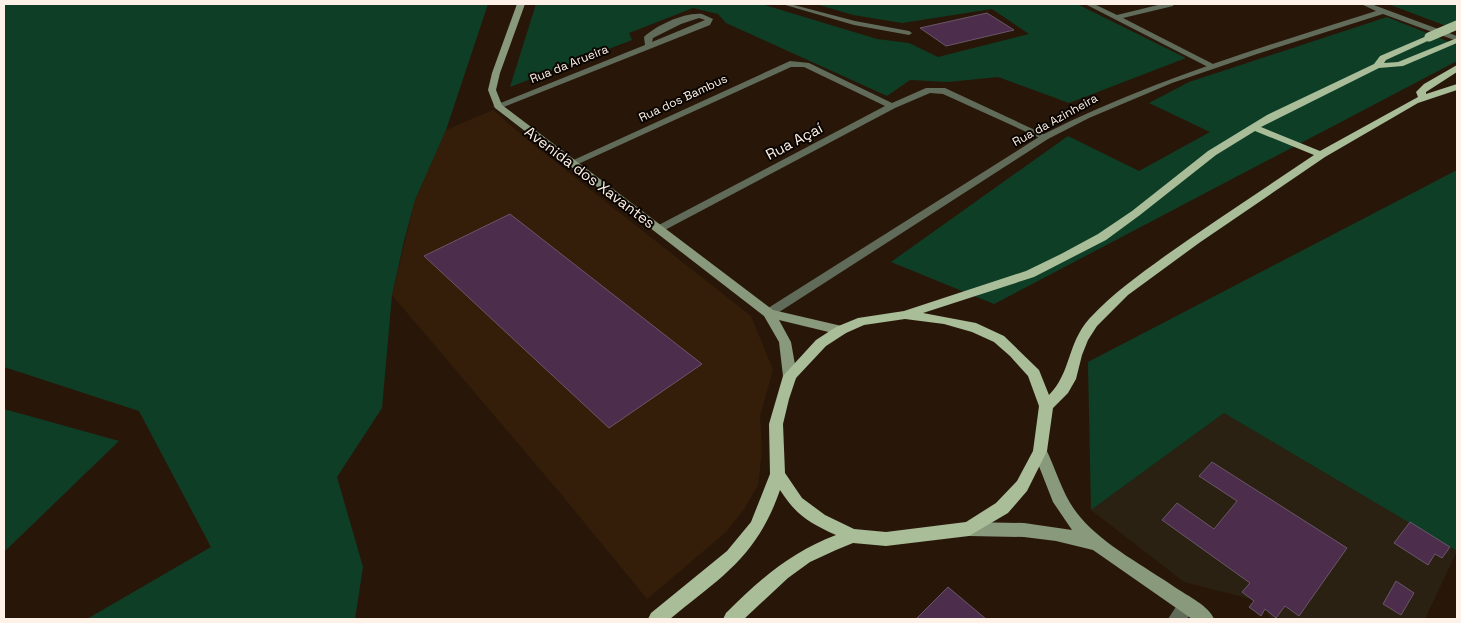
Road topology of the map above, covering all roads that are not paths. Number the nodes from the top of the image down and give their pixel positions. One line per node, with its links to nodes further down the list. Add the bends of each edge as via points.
1 (521, 4): 17 (main road, via 492,90)
2 (785, 4): 9 (lane, via 854,23)
3 (1089, 4): 7 (street)
4 (1170, 4): 7 (street)
5 (1365, 4): 6 (street)
6 (1389, 13): 10 (street); 12 (street, Rua da Azinheira, via 1373,15)
7 (1117, 17): 12 (street)
8 (1457, 25): 13 (main road, bridge, via 1383,58)
9 (909, 33)
10 (1457, 39): 13 (main road, via 1400,64)
11 (649, 45): 11 (street, Rua da Arueira, via 646,39 653,33 694,17 709,19 707,23); 17 (street, Rua da Arueira)
12 (1213, 66): 20 (street, Rua da Azinheira, via 1134,94)
13 (1374, 68): 19 (main road)
14 (1457, 68): 16 (main road, via 1427,86)
15 (1457, 87): 16 (main road)
16 (1418, 99): 21 (main road)
17 (498, 106): 22 (main road, Avenida dos Xavantes)
18 (892, 106): 20 (street, Rua Açaí, via 929,90 945,91); 22 (street, Rua dos Bambus, via 806,65 790,64); 23 (street, Rua Açaí)
19 (1254, 127): 21 (main road); 25 (main road, via 1212,153 1102,237 1065,257 1030,274)
20 (1045, 137): 24 (street, Rua da Azinheira)
21 (1320, 155): 28 (main road, via 1124,292 1093,323 1075,354 1069,379)
22 (572, 163): 23 (main road, Avenida dos Xavantes)
23 (659, 229): 24 (main road, Avenida dos Xavantes)
24 (769, 313): 26 (main road, Avenida dos Xavantes); 27 (main road, Avenida dos Xavantes, via 785,342)
25 (905, 315): 26 (main road, via 862,322); 28 (main road, via 976,328 999,339 1034,374)
26 (842, 330): 27 (main road, via 821,343)
27 (790, 376): 30 (main road, via 776,424)
28 (1046, 406): 29 (main road)
29 (1040, 451): 31 (main road, via 1022,486 1002,508); 33 (main road, via 1058,497 1075,523)
30 (778, 474): 32 (main road, via 797,503 819,520); 35 (main road, via 767,507 751,536 727,561)
31 (968, 529): 32 (main road, via 886,540); 33 (main road, via 1024,530)
32 (853, 536): 36 (main road, via 815,551 788,568)
33 (1098, 544): 34 (main road)
34 (1187, 604): 37 (street); 38 (main road)
35 (657, 619)
36 (732, 619)
37 (1177, 619)
38 (1205, 619)

